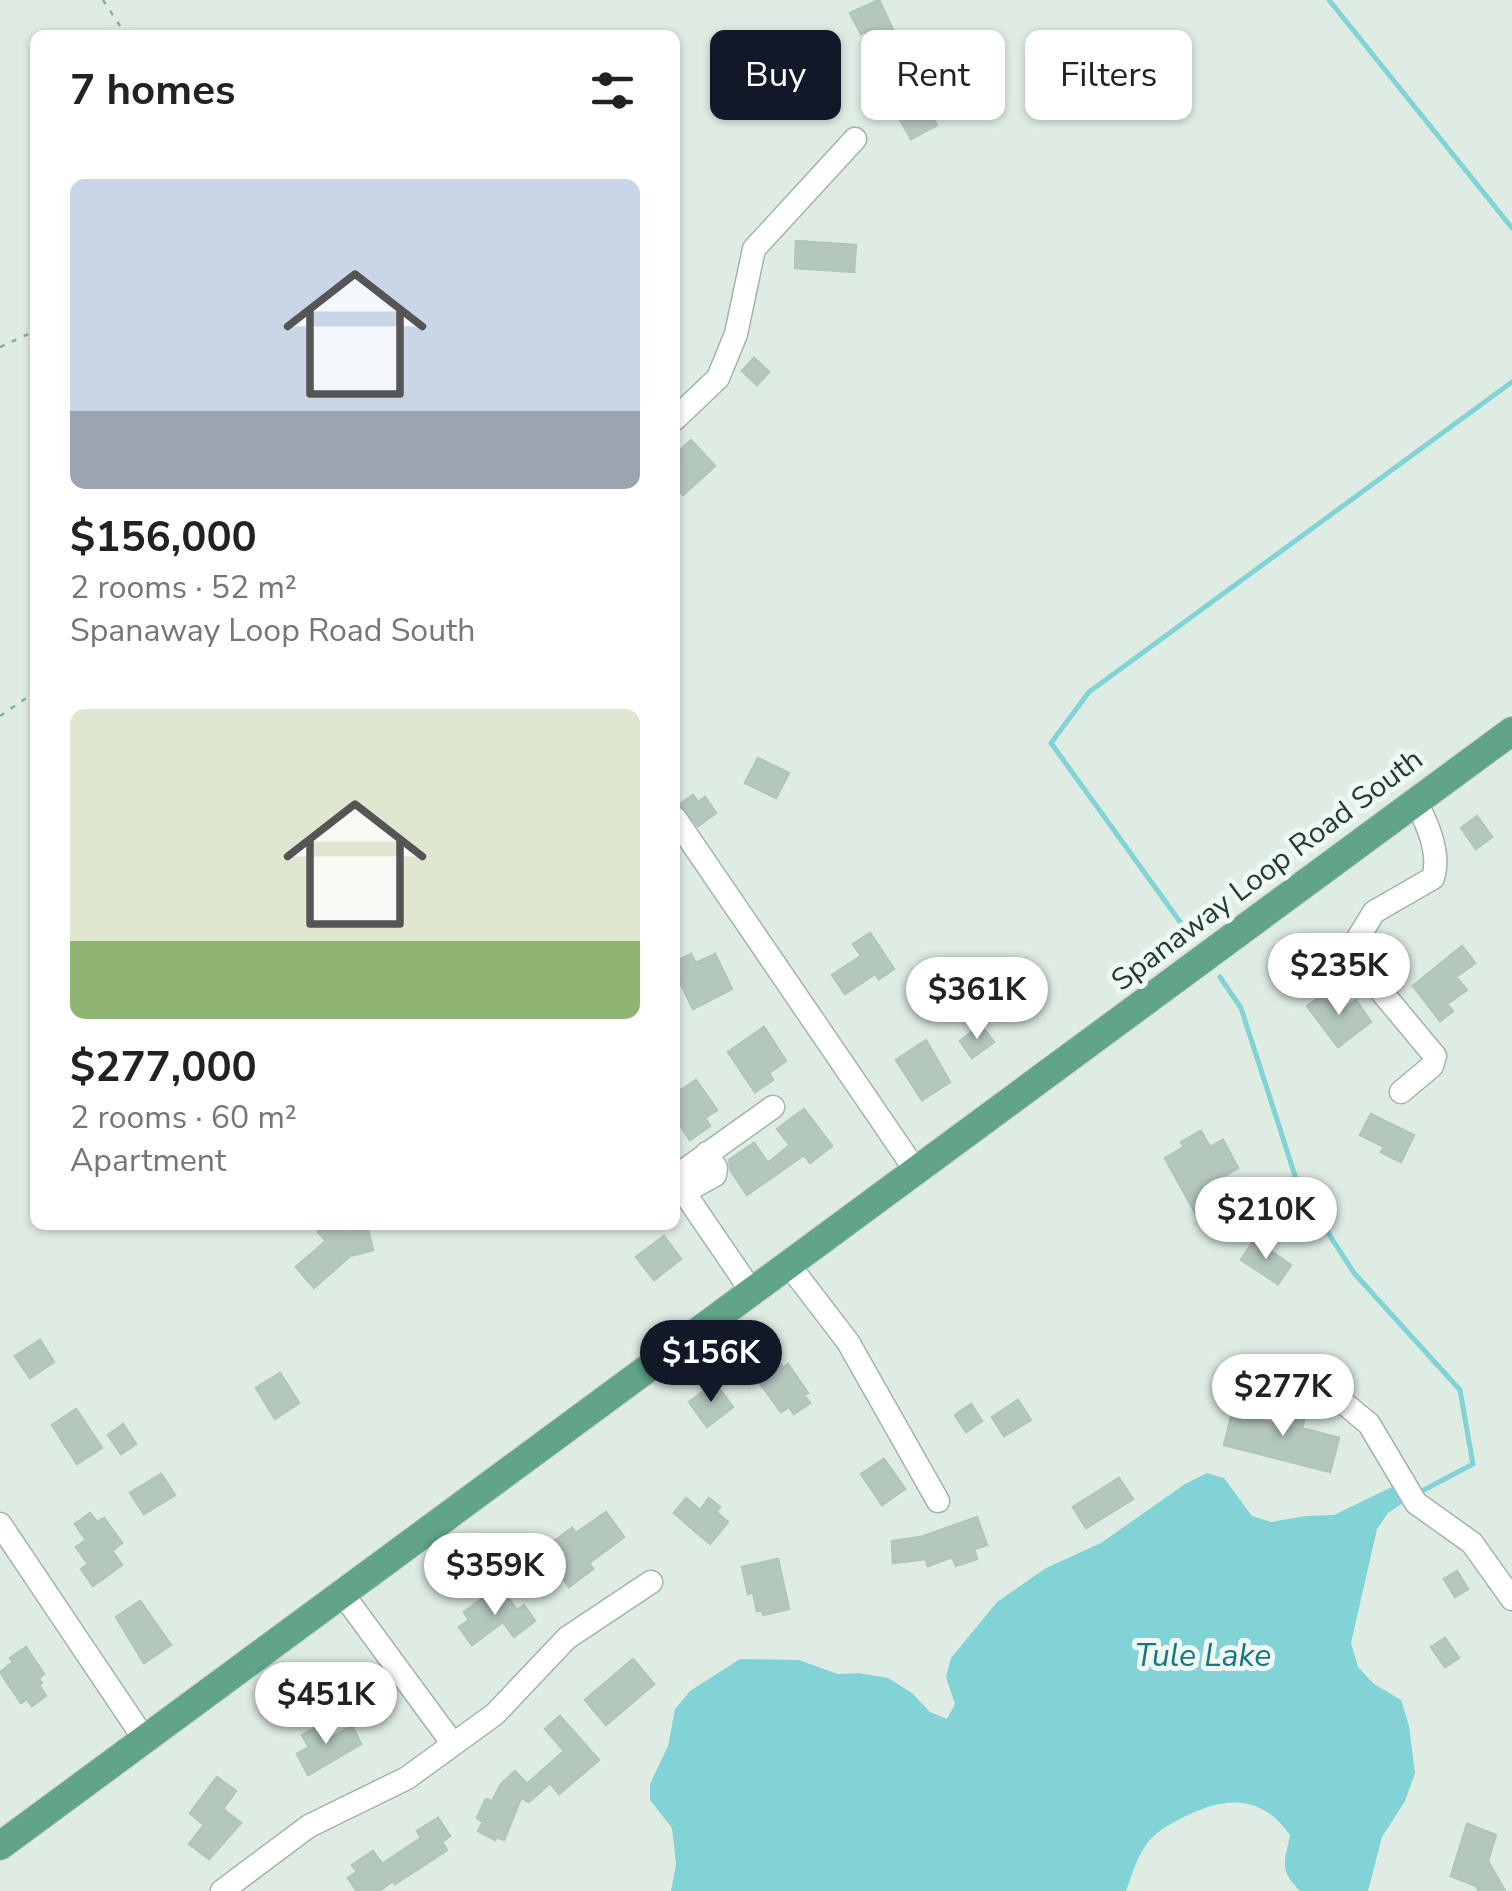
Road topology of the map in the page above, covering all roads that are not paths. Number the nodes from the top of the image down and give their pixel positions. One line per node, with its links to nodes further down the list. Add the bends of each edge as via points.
1 (855, 139): 2 (street, via 754,249 736,334 718,378)
2 (680, 414)
3 (1512, 731): 4 (main road, Spanaway Loop Road South)
4 (1415, 800): 6 (street, via 1438,864 1433,878 1374,912 1358,938 1380,990 1435,1056); 8 (main road, Spanaway Loop Road South)
5 (680, 825): 8 (street)
6 (1400, 1092)
7 (773, 1107): 9 (street, via 708,1154 715,1175)
8 (916, 1172): 11 (main road, Spanaway Loop Road South)
9 (680, 1183)
10 (680, 1186): 12 (street)
11 (788, 1265): 12 (main road, Spanaway Loop Road South); 14 (street, via 848,1342)
12 (752, 1292): 17 (main road, Spanaway Loop Road South)
13 (1290, 1388): 18 (street, via 1345,1404 1370,1424 1416,1504 1472,1544)
14 (938, 1501)
15 (0, 1524): 19 (street)
16 (651, 1582): 20 (street, via 568,1638 496,1714)
17 (342, 1594): 19 (main road, Spanaway Loop Road South); 20 (street)
18 (1512, 1599)
19 (144, 1740): 21 (main road, Spanaway Loop Road South)
20 (453, 1744): 22 (street, via 407,1778 309,1826)
21 (0, 1846)
22 (222, 1891)

